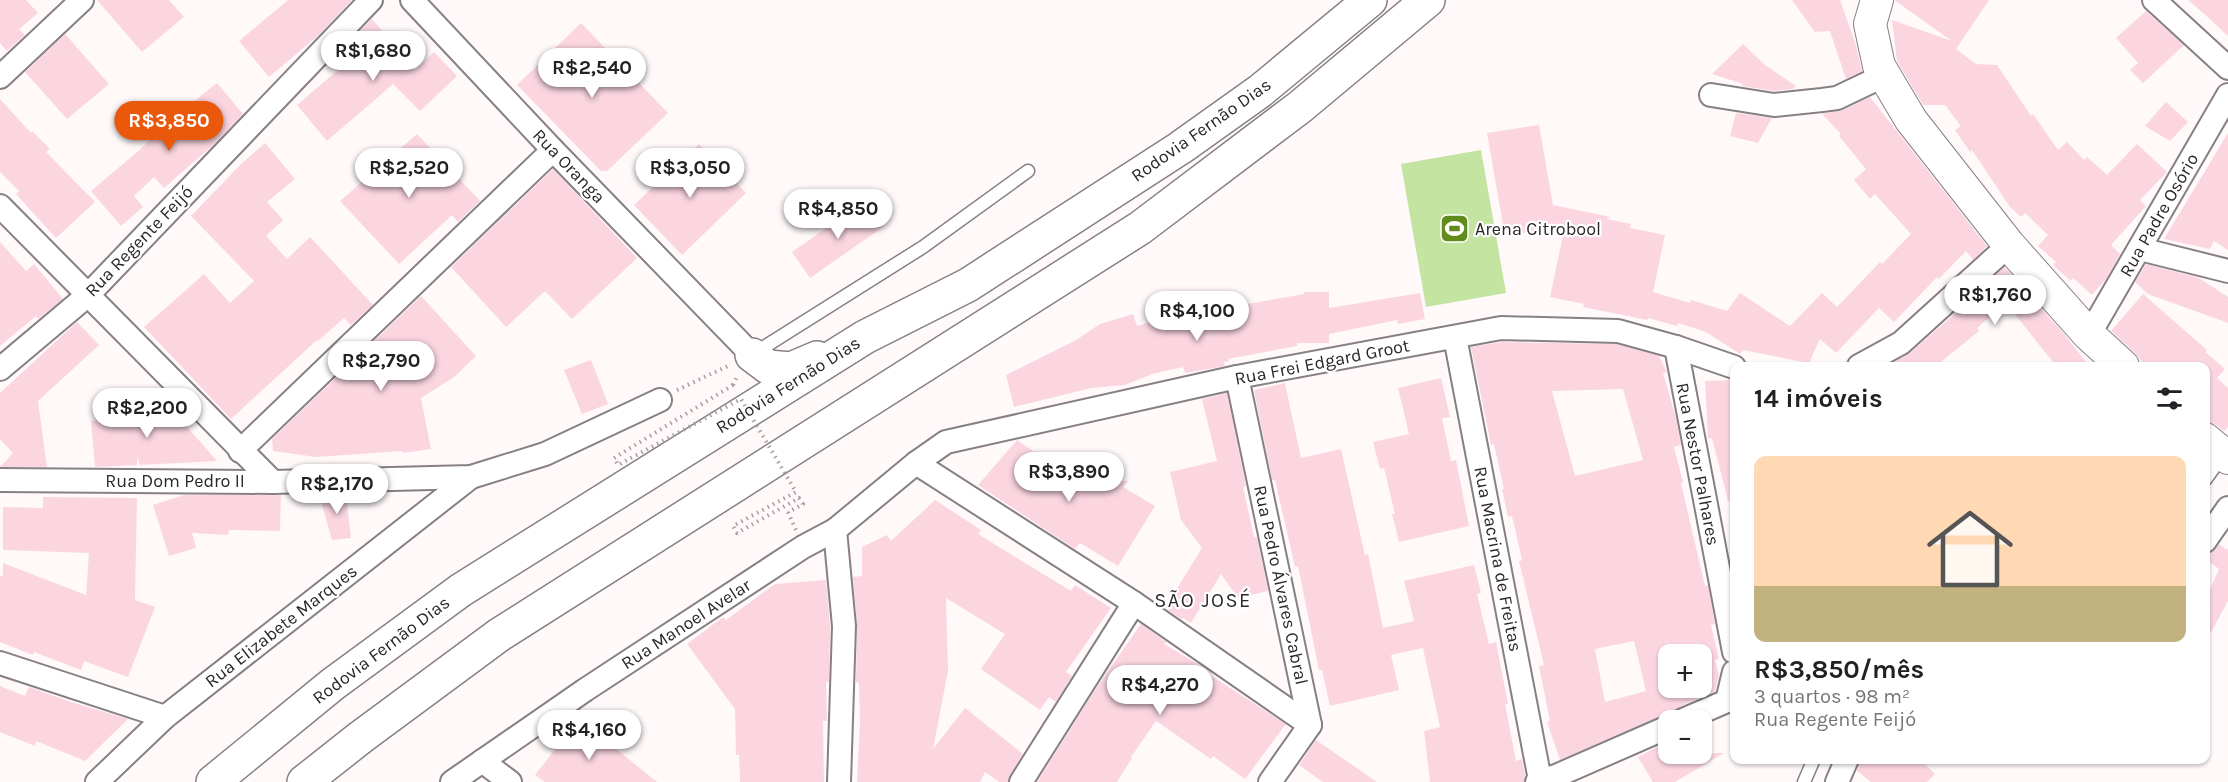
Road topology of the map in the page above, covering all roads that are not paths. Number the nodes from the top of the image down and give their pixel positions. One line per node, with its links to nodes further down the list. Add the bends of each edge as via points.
1 (82, 0): 10 (street)
2 (371, 0): 19 (street, Rua Regente Feijó)
3 (412, 0): 13 (street, Rua Oranga)
4 (1370, 0): 21 (highway, Rodovia Fernão Dias, via 1260,91 1180,148 968,285)
5 (1428, 0): 53 (highway, via 1300,107 1140,228 499,636)
6 (1877, 0): 9 (street, via 1870,24)
7 (2154, 0): 8 (street)
8 (2228, 68)
9 (1885, 75): 12 (street, via 1837,98 1822,100 1774,105); 16 (street, via 1911,120)
10 (0, 77)
11 (2228, 94): 17 (street, Rua Padre Osório)
12 (1711, 95)
13 (553, 150): 24 (street, Rua Oranga); 31 (street)
14 (1028, 171): 24 (lane, via 923,247)
15 (0, 206): 19 (street)
16 (2008, 245): 20 (street); 25 (street, via 1901,343)
17 (2139, 249): 18 (street); 20 (street, Rua Padre Osório)
18 (2228, 271)
19 (88, 295): 28 (street, Rua Regente Feijó); 31 (street)
20 (2089, 335): 26 (street)
21 (865, 337): 24 (highway, via 791,369 768,367); 52 (highway, Rodovia Fernão Dias, via 461,590 333,684)
22 (1455, 338): 23 (street, Rua Frei Edgard Groot, via 1501,328 1618,331); 29 (street, Rua Frei Edgard Groot); 50 (street, Rua Macrina de Freitas)
23 (1676, 347): 27 (street, Rua Frei Edgard Groot); 40 (street, Rua Nestor Palhares)
24 (752, 355)
25 (1866, 362)
26 (2119, 362)
27 (1730, 366)
28 (0, 369)
29 (1237, 377): 32 (street, Rua Frei Edgard Groot, via 946,442); 45 (street, Rua Pedro Álvares Cabral)
30 (660, 400): 33 (street, Rua Dom Pedro II, via 545,454)
31 (240, 451): 35 (street)
32 (916, 462): 37 (street, Rua Manoel Avelar); 39 (street)
33 (471, 477): 35 (street, Rua Dom Pedro II); 44 (street, Rua Elizabete Marques)
34 (0, 480): 35 (street, Rua Dom Pedro II)
35 (273, 482)
36 (2228, 508): 38 (street)
37 (835, 530): 47 (street, Rua Manoel Avelar, via 803,547); 56 (street, via 844,626)
38 (2210, 534)
39 (1134, 603): 45 (street); 57 (street)
40 (1730, 631)
41 (0, 663): 44 (street)
42 (1730, 689): 43 (street, via 1727,701)
43 (1706, 710)
44 (165, 717): 51 (street, Rua Elizabete Marques)
45 (1310, 725): 58 (street)
46 (1658, 731): 50 (street)
47 (482, 761): 54 (street, Rua Manoel Avelar); 55 (street)
48 (1812, 764): 59 (lane)
49 (1845, 764): 60 (street)
50 (1538, 781)
51 (97, 782)
52 (213, 782)
53 (304, 782)
54 (452, 782)
55 (510, 782)
56 (839, 782)
57 (1021, 782)
58 (1270, 782)
59 (1804, 782)
60 (1837, 782)

